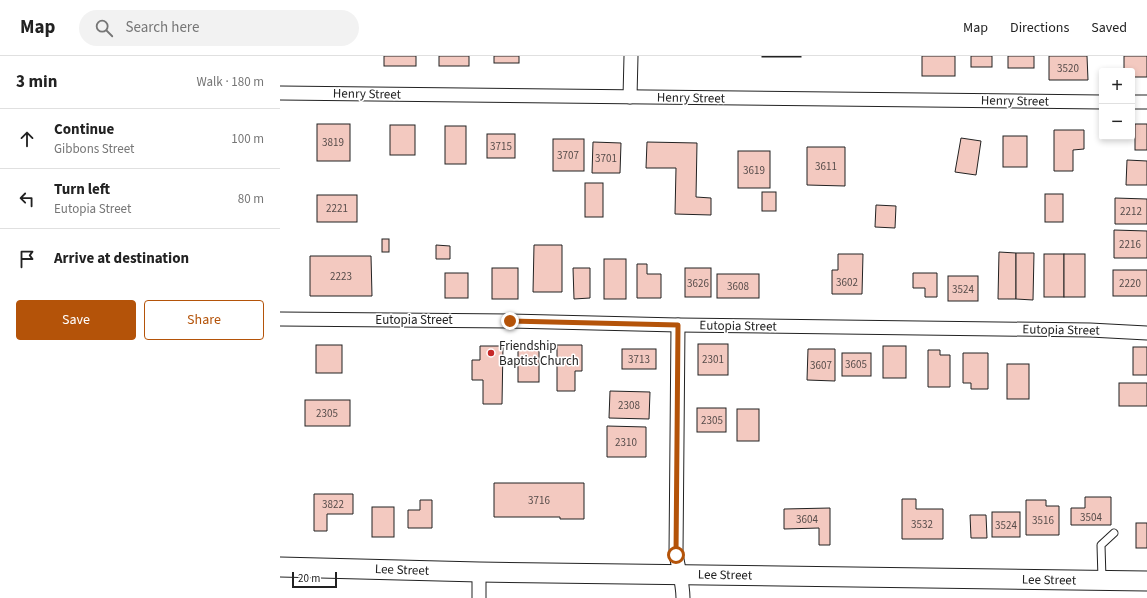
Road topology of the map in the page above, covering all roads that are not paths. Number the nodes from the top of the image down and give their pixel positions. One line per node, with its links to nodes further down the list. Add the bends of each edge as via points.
1 (631, 56): 3 (street)
2 (280, 93): 3 (street, Henry Street)
3 (630, 97): 4 (street, Henry Street)
4 (1099, 102)
5 (1135, 102): 6 (street)
6 (1147, 102)
7 (280, 319): 8 (street, Eutopia Street)
8 (678, 325): 9 (street, Eutopia Street, via 1090,330); 13 (street, via 676,552)
9 (1147, 333)
10 (1114, 533): 14 (lane, via 1101,545)
11 (280, 567): 12 (main road, Lee Street)
12 (479, 572): 13 (main road, Lee Street); 16 (street)
13 (679, 574): 14 (main road, Lee Street); 17 (street)
14 (1102, 580): 15 (main road, Lee Street)
15 (1147, 581)
16 (479, 598)
17 (683, 598)

